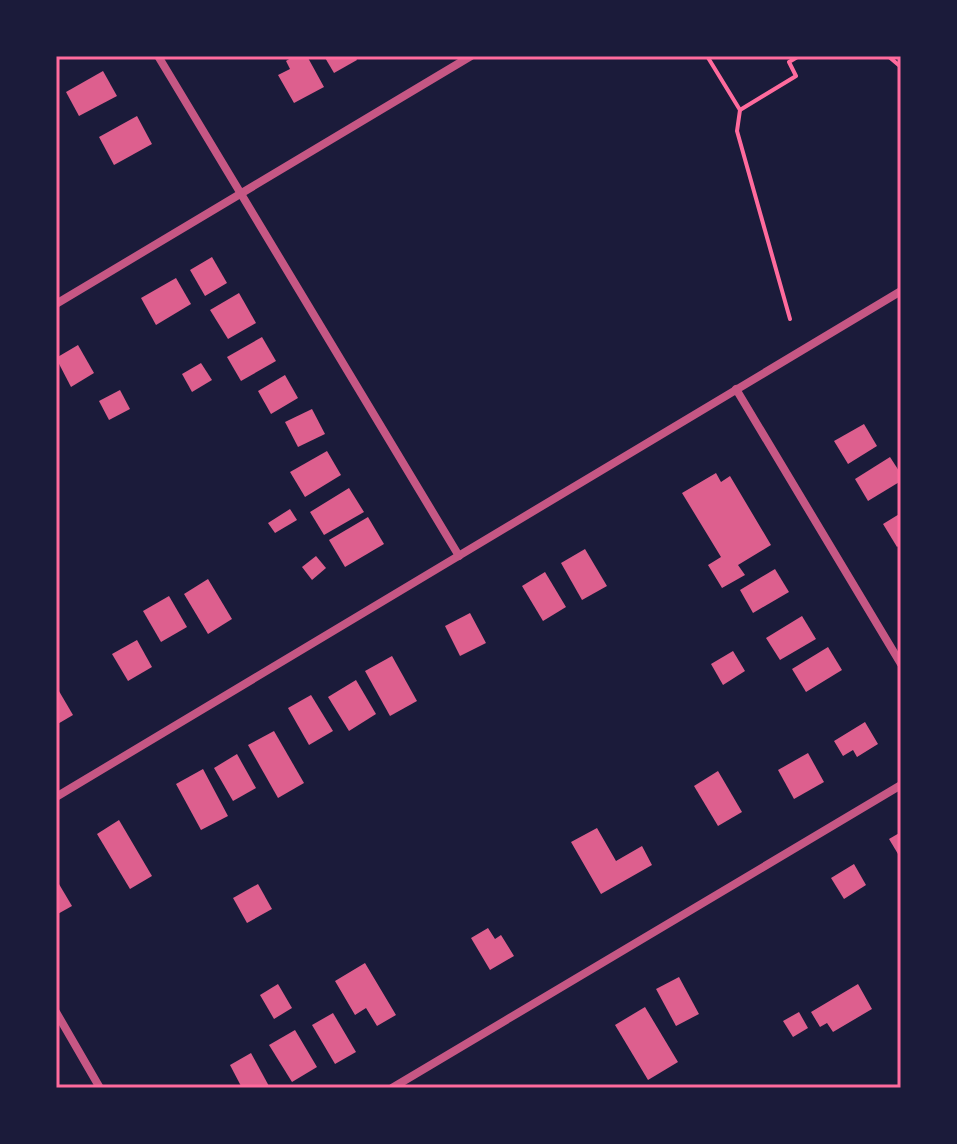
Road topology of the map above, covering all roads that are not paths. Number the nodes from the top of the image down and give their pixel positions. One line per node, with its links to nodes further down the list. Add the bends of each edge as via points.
1 (158, 56): 3 (street)
2 (471, 56): 3 (street)
3 (241, 193): 5 (street); 7 (street)
4 (901, 291): 6 (street)
5 (56, 304)
6 (736, 389): 7 (street); 8 (street)
7 (459, 556): 10 (street)
8 (901, 664)
9 (901, 785): 13 (street)
10 (56, 797)
11 (56, 1012): 12 (street)
12 (100, 1088)
13 (392, 1088)

